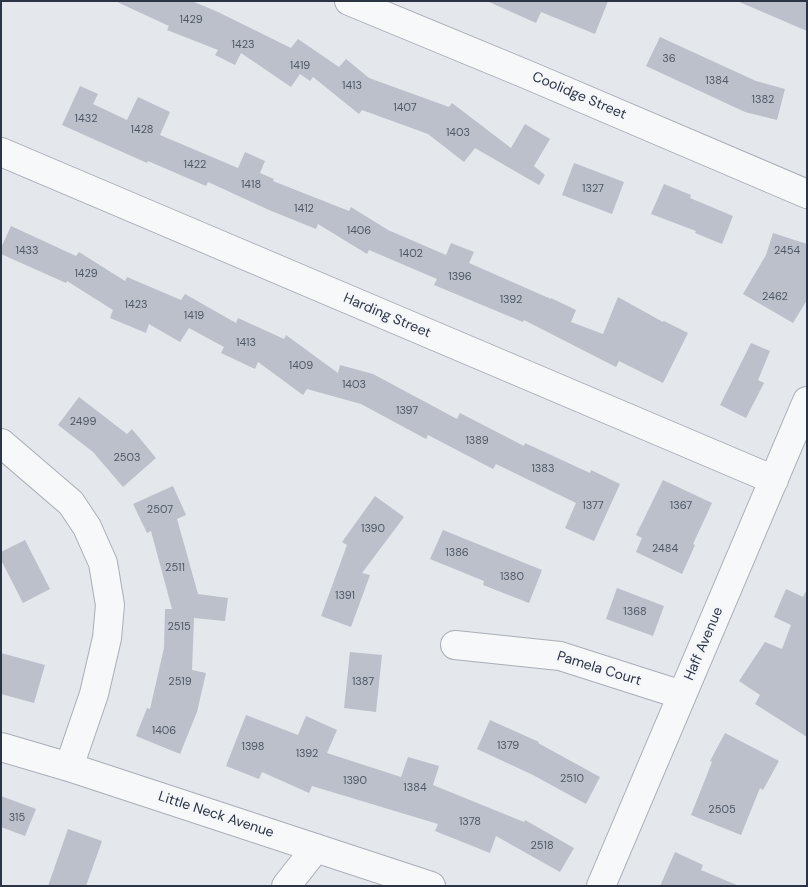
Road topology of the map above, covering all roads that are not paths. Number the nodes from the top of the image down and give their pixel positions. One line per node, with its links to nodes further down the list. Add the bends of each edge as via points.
1 (349, 1): 3 (street, Coolidge Street)
2 (1, 152): 6 (street, Harding Street)
3 (807, 194)
4 (807, 401): 6 (street, Haff Avenue)
5 (1, 443): 10 (street, via 71,503 103,562 110,605 108,638 94,694)
6 (774, 480): 8 (street, Haff Avenue)
7 (454, 645): 8 (street, Pamela Court, via 560,656)
8 (682, 695): 14 (street, Haff Avenue)
9 (1, 747): 10 (street, Little Neck Avenue)
10 (69, 766): 11 (street, Little Neck Avenue)
11 (316, 848): 12 (street); 13 (street, Little Neck Avenue)
12 (286, 886)
13 (431, 886)
14 (601, 886)

